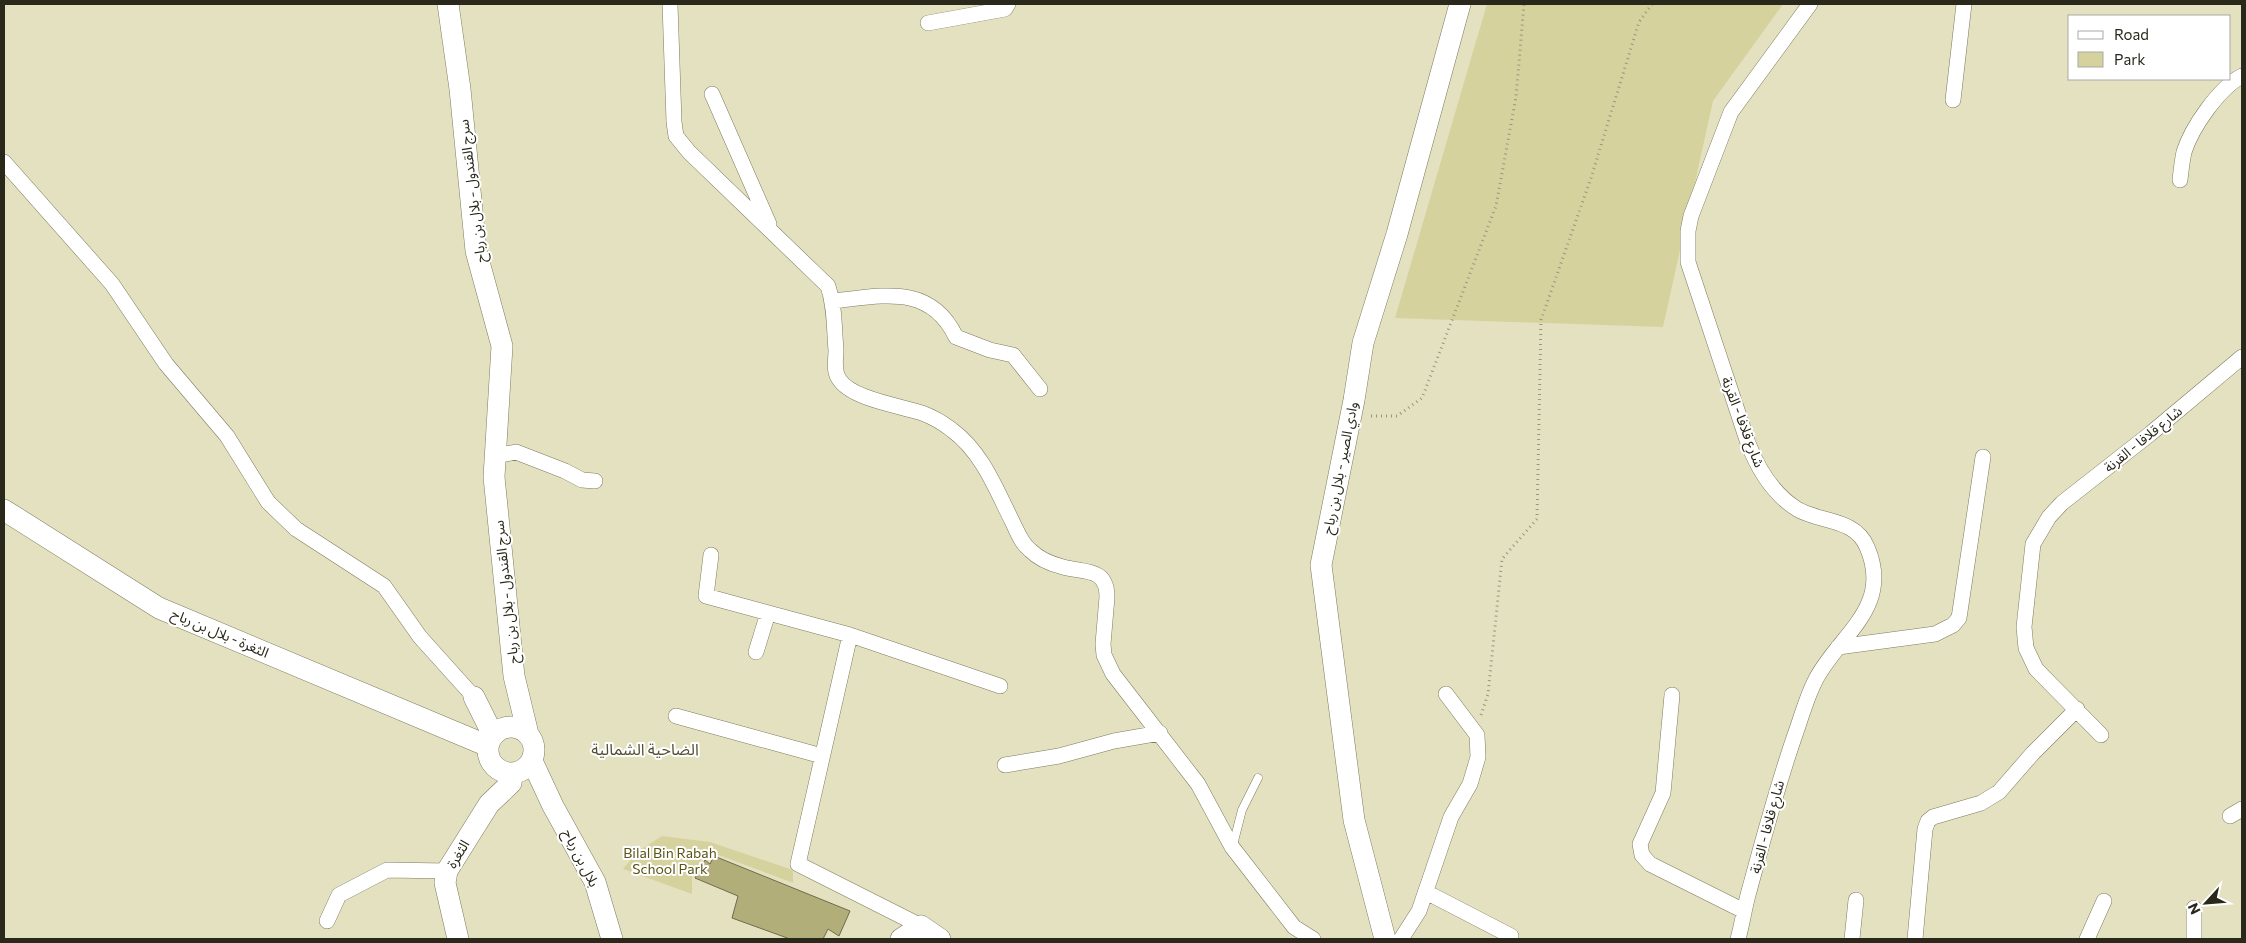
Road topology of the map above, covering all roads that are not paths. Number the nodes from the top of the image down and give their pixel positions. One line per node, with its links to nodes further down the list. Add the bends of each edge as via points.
1 (448, 4): 17 (street, سرج القندول - بلال بن رباح, via 476,251 502,346)
2 (670, 4): 13 (street, via 676,136)
3 (1008, 4): 7 (street, via 1005,9)
4 (1460, 4): 54 (street, وادي الصير - بلال بن رباح, via 1397,234 1363,343 1321,565 1354,820)
5 (1810, 4): 24 (street, شارع قلافا - القرنة, via 1731,112 1692,216 1687,246 1692,276 1748,444 1760,470 1787,502 1811,515 1848,526 1856,531 1867,547 1874,570 1871,600 1858,624)
6 (1964, 4): 10 (street)
7 (928, 23)
8 (2242, 76): 12 (street, via 2230,82 2216,96 2190,138)
9 (712, 94): 13 (street)
10 (1953, 100)
11 (4, 162): 29 (street, via 112,284 166,364 227,436 268,502 296,529 384,586 420,637)
12 (2180, 180)
13 (773, 232): 14 (street, via 828,286)
14 (833, 301): 16 (street, via 903,295 930,305 950,324 956,337 1013,355); 32 (street, via 835,367 844,386 893,406 925,414 952,429 982,463 1026,547 1053,564 1090,571 1102,580 1107,594 1103,644 1107,665)
15 (2242, 357): 30 (street, شارع قلافا - القرنة, via 2062,503 2049,517 2033,544 2024,628 2026,648 2036,668)
16 (1040, 389)
17 (495, 456): 19 (street, via 516,452 582,480); 33 (street, سرج القندول - بلال بن رباح, via 494,477 514,676)
18 (1983, 458): 24 (street, via 1959,618 1935,634)
19 (595, 481)
20 (4, 510): 33 (street, الثغرة - بلال بن رباح, via 159,608 451,728)
21 (711, 555): 22 (street, via 706,596)
22 (768, 613): 23 (street); 25 (street)
23 (850, 635): 26 (street); 35 (street)
24 (1838, 647): 45 (street, شارع قلافا - القرنة, via 1815,681 1792,741)
25 (756, 652)
26 (1000, 686)
27 (1446, 694): 41 (street, via 1479,742 1475,771 1451,817)
28 (1672, 695): 45 (street, via 1662,793 1642,838 1641,852 1650,864)
29 (474, 697): 33 (street)
30 (2076, 709): 34 (street, شارع قلافا - القرنة); 58 (street, via 1999,792 1981,803 1935,816 1928,822)
31 (676, 716): 35 (street)
32 (1160, 733): 36 (street); 39 (street, via 1198,784)
33 (502, 735): 37 (street, بلال بن رباح, via 489,759); 37 (street, via 534,747)
34 (2101, 735)
35 (822, 756): 47 (street, via 798,864)
36 (1005, 765)
37 (516, 769): 40 (street, الثغرة, via 510,783 489,804); 50 (street, بلال بن رباح, via 553,806 595,882)
38 (1258, 778): 39 (lane, via 1242,810)
39 (1232, 847): 53 (street, via 1294,927)
40 (447, 871): 46 (street, via 388,870 338,895); 49 (street, الثغرة, via 445,883)
41 (1426, 892): 48 (street); 55 (street, via 1419,911)
42 (1856, 900): 57 (street)
43 (2104, 901): 59 (street)
44 (2194, 908): 60 (street)
45 (1744, 912): 56 (street, شارع قلافا - القرنة)
46 (327, 921)
47 (922, 926): 51 (street); 52 (street)
48 (1511, 936)
49 (458, 939)
50 (612, 939)
51 (901, 939)
52 (940, 939)
53 (1313, 939)
54 (1385, 939)
55 (1401, 939)
56 (1738, 939)
57 (1852, 939)
58 (1916, 939)
59 (2087, 939)
60 (2194, 939)

